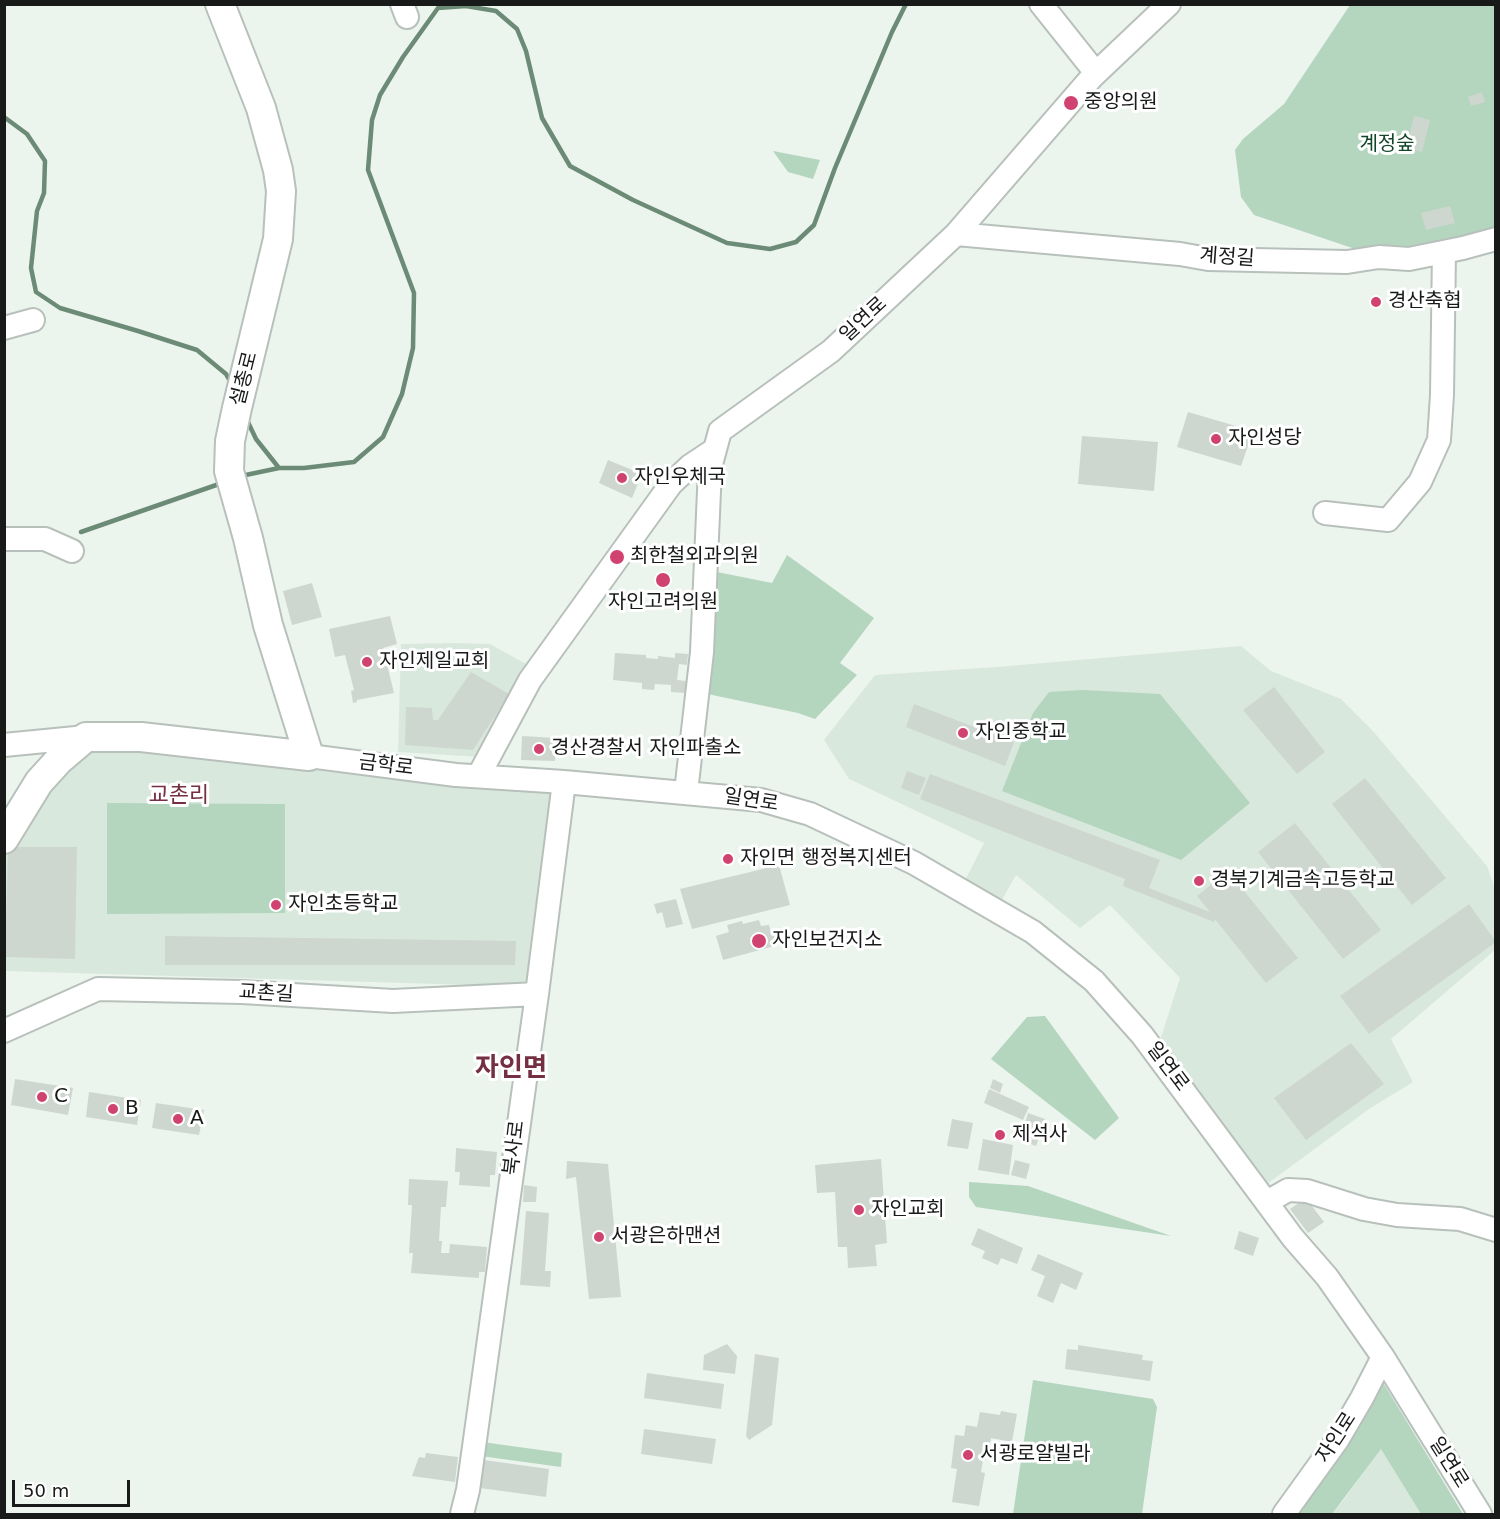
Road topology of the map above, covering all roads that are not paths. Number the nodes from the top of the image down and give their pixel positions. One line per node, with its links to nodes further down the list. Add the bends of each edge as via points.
1 (220, 4): 16 (main road, 설총로, via 261,108 281,191 278,239 237,408 229,471 268,625)
2 (1041, 4): 4 (street)
3 (1169, 4): 4 (street, 일연로)
4 (1096, 73): 5 (street, 일연로)
5 (956, 234): 7 (street, 계정길, via 1208,259 1347,262 1379,257 1409,259); 10 (street, 일연로, via 831,351 720,431)
6 (1496, 239): 7 (street, 계정길)
7 (1444, 252): 11 (street, via 1438,440 1420,482 1388,520)
8 (33, 320): 9 (street)
9 (4, 328)
10 (714, 450): 17 (street, via 672,484 530,680); 19 (street, 일연로, via 702,652)
11 (1325, 513)
12 (4, 539): 13 (street, via 45,539)
13 (72, 551)
14 (86, 737): 15 (street, 금학로); 16 (main road, 금학로, via 141,737); 20 (main road, via 39,782)
15 (4, 745)
16 (309, 756): 17 (street, 금학로)
17 (479, 775): 18 (street, 금학로)
18 (564, 782): 19 (street, 금학로); 21 (street, 북사로)
19 (686, 792): 23 (street, 일연로, via 761,800 810,814 914,863 1033,932 1094,981 1142,1035)
20 (4, 839)
21 (537, 994): 22 (street, 교촌길, via 393,1001 98,989); 26 (street, 북사로)
22 (4, 1031)
23 (1267, 1202): 24 (street, via 1288,1190 1307,1191 1364,1209 1460,1219); 25 (street, 일연로, via 1327,1277)
24 (1496, 1230)
25 (1383, 1357): 27 (street, 자인로, via 1338,1439); 28 (street, 일연로)
26 (462, 1515)
27 (1284, 1515)
28 (1480, 1515)

